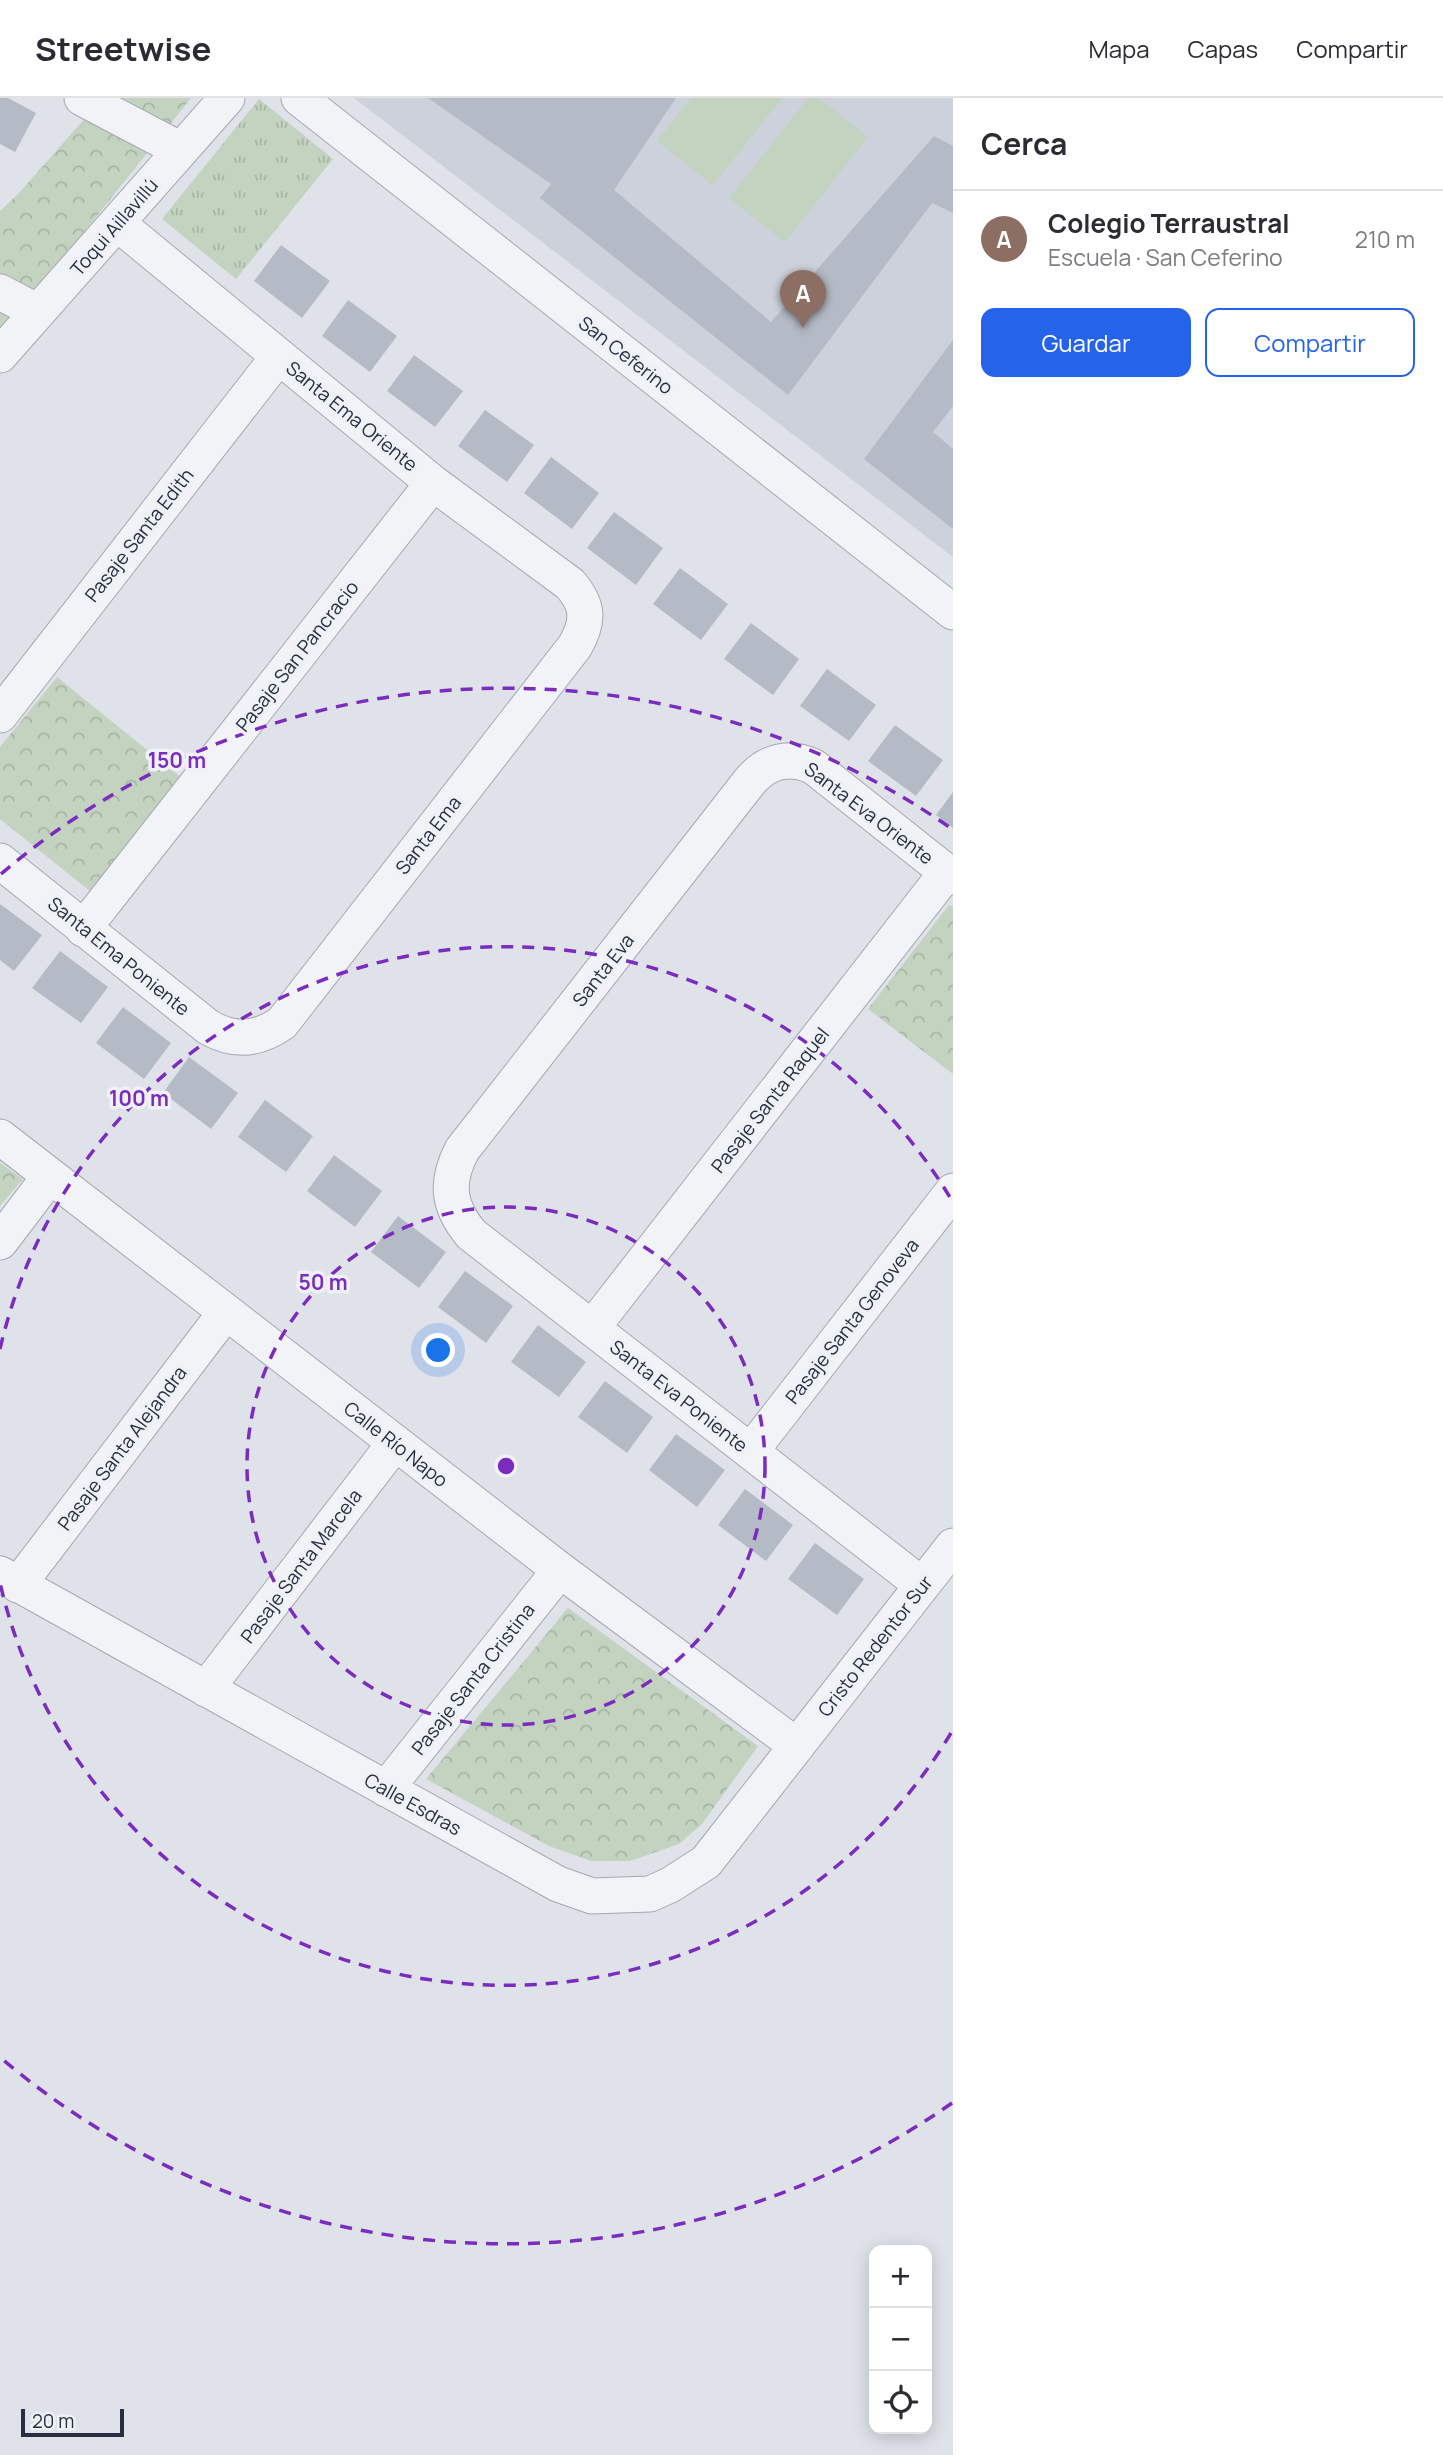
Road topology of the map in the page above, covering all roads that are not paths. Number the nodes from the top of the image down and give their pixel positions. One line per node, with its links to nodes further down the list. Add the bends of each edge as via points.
1 (82, 98): 4 (street)
2 (227, 98): 4 (street, Toqui Aillavillú)
3 (299, 98): 12 (street, San Ceferino)
4 (181, 150): 5 (street, Toqui Aillavillú)
5 (117, 223): 7 (street, Toqui Aillavillú); 9 (street, Santa Ema Oriente)
6 (0, 292): 7 (street)
7 (38, 313): 8 (street, Toqui Aillavillú)
8 (0, 355)
9 (279, 356): 10 (street, Santa Ema Oriente); 13 (street, Pasaje Santa Edith)
10 (433, 483): 11 (street, Santa Ema Oriente, via 570,583); 17 (street, Pasaje San Pancracio)
11 (585, 608): 18 (street, Santa Ema, via 575,646 282,1023)
12 (953, 612)
13 (0, 715)
14 (781, 761): 16 (street, Santa Eva Oriente, via 814,767); 22 (street, Santa Eva, via 758,772 462,1150 454,1164)
15 (0, 861): 17 (street, Santa Ema Poniente)
16 (950, 875): 25 (street, Pasaje Santa Raquel)
17 (83, 929): 18 (street, Santa Ema Poniente, via 208,1027)
18 (244, 1038)
19 (0, 1137): 20 (street, Calle Río Napo)
20 (50, 1176): 23 (street); 24 (street, Calle Río Napo)
21 (953, 1191): 27 (street, Pasaje Santa Genoveva)
22 (451, 1196): 25 (street, Santa Eva Poniente, via 454,1210 471,1234)
23 (0, 1242)
24 (226, 1311): 26 (street, Calle Río Napo); 30 (street, Pasaje Santa Alejandra)
25 (592, 1328): 27 (street, Santa Eva Poniente)
26 (395, 1443): 29 (street, Calle Río Napo); 32 (street, Pasaje Santa Marcela)
27 (751, 1451): 31 (street, Santa Eva Poniente)
28 (953, 1546): 31 (street, Cristo Redentor Sur)
29 (559, 1570): 33 (street, Calle Río Napo); 34 (street, Pasaje Santa Cristina)
30 (9, 1580): 32 (street, Calle Esdras)
31 (922, 1585): 33 (street, Cristo Redentor Sur)
32 (206, 1689): 34 (street, Calle Esdras)
33 (797, 1746): 34 (street, Calle Esdras, via 706,1862 650,1895 592,1896 558,1884)
34 (386, 1788)

